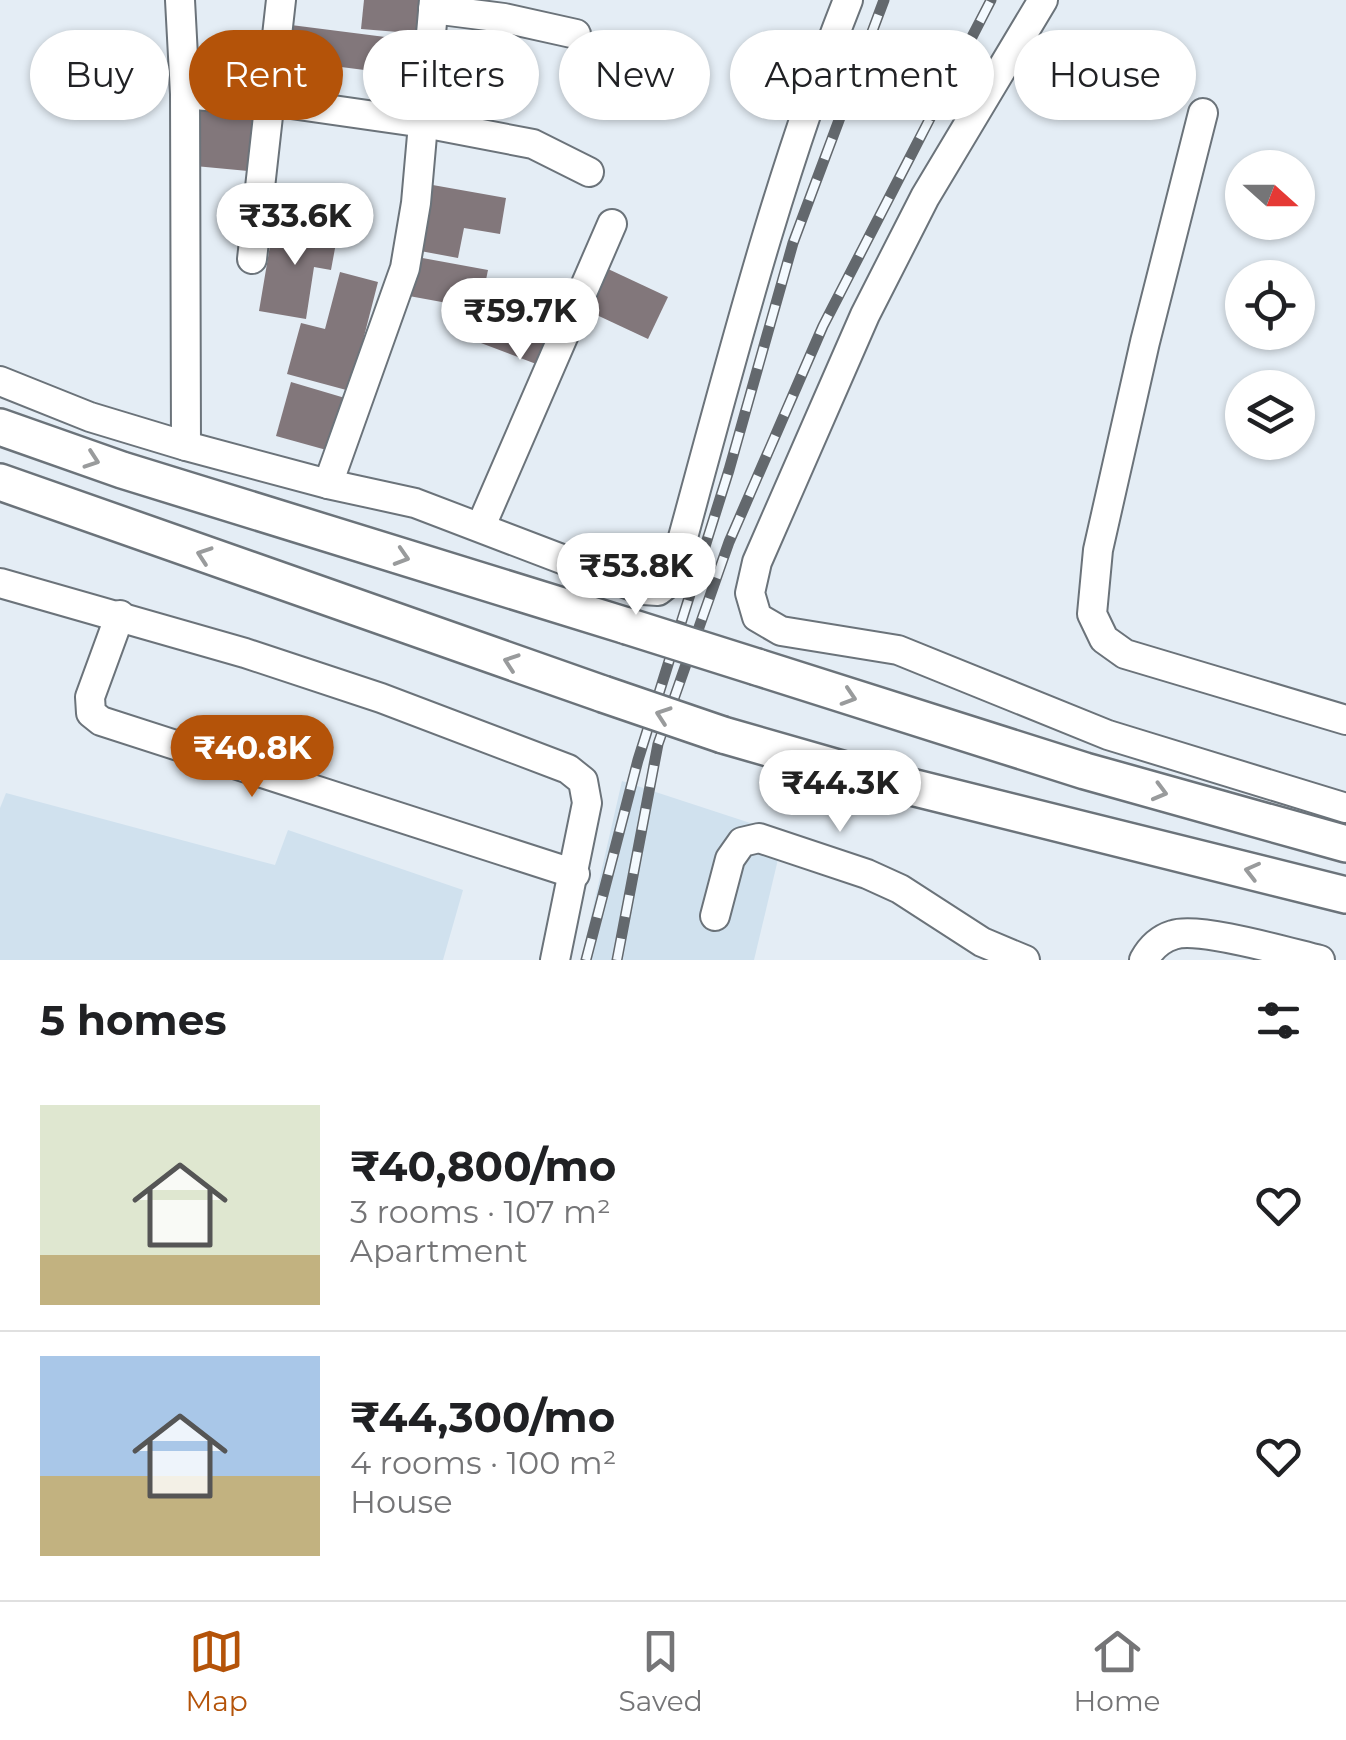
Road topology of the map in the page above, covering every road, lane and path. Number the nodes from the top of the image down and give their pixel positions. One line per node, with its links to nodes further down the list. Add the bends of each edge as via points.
1 (180, 0): 8 (street)
2 (281, 0): 6 (street)
3 (848, 0): 22 (street, via 770,220 670,582 658,591 644,590)
4 (1043, 0): 26 (street, via 925,197 865,315 757,562 750,593 757,617 781,630 898,650 1108,735)
5 (433, 5): 7 (street); 13 (street)
6 (277, 30)
7 (559, 30)
8 (185, 94): 9 (street); 19 (street)
9 (189, 94)
10 (343, 112): 13 (street)
11 (1203, 113): 25 (street, via 1098,550 1092,614 1104,639 1125,654)
12 (266, 120): 16 (street)
13 (424, 123): 14 (street, via 533,144); 21 (street, via 405,268)
14 (588, 172)
15 (612, 224): 22 (street)
16 (252, 259)
17 (0, 381): 19 (street)
18 (0, 426): 27 (main road, one-way to 27, bridge, via 1084,771)
19 (186, 446): 21 (street)
20 (0, 482): 29 (main road, one-way to 20, bridge, via 723,735)
21 (328, 484): 22 (street)
22 (481, 526)
23 (0, 583): 24 (street)
24 (120, 615): 28 (street, via 381,698 568,769 583,781 587,803); 28 (street, via 90,697 90,714 100,721)
25 (1346, 720)
26 (1346, 808)
27 (1346, 844)
28 (575, 874): 31 (street)
29 (1346, 895)
30 (715, 916): 32 (street, via 730,859 742,842 759,838 900,889 982,942)
31 (555, 960)
32 (1024, 960)
33 (1144, 960): 34 (street, via 1174,934)
34 (1320, 960)

